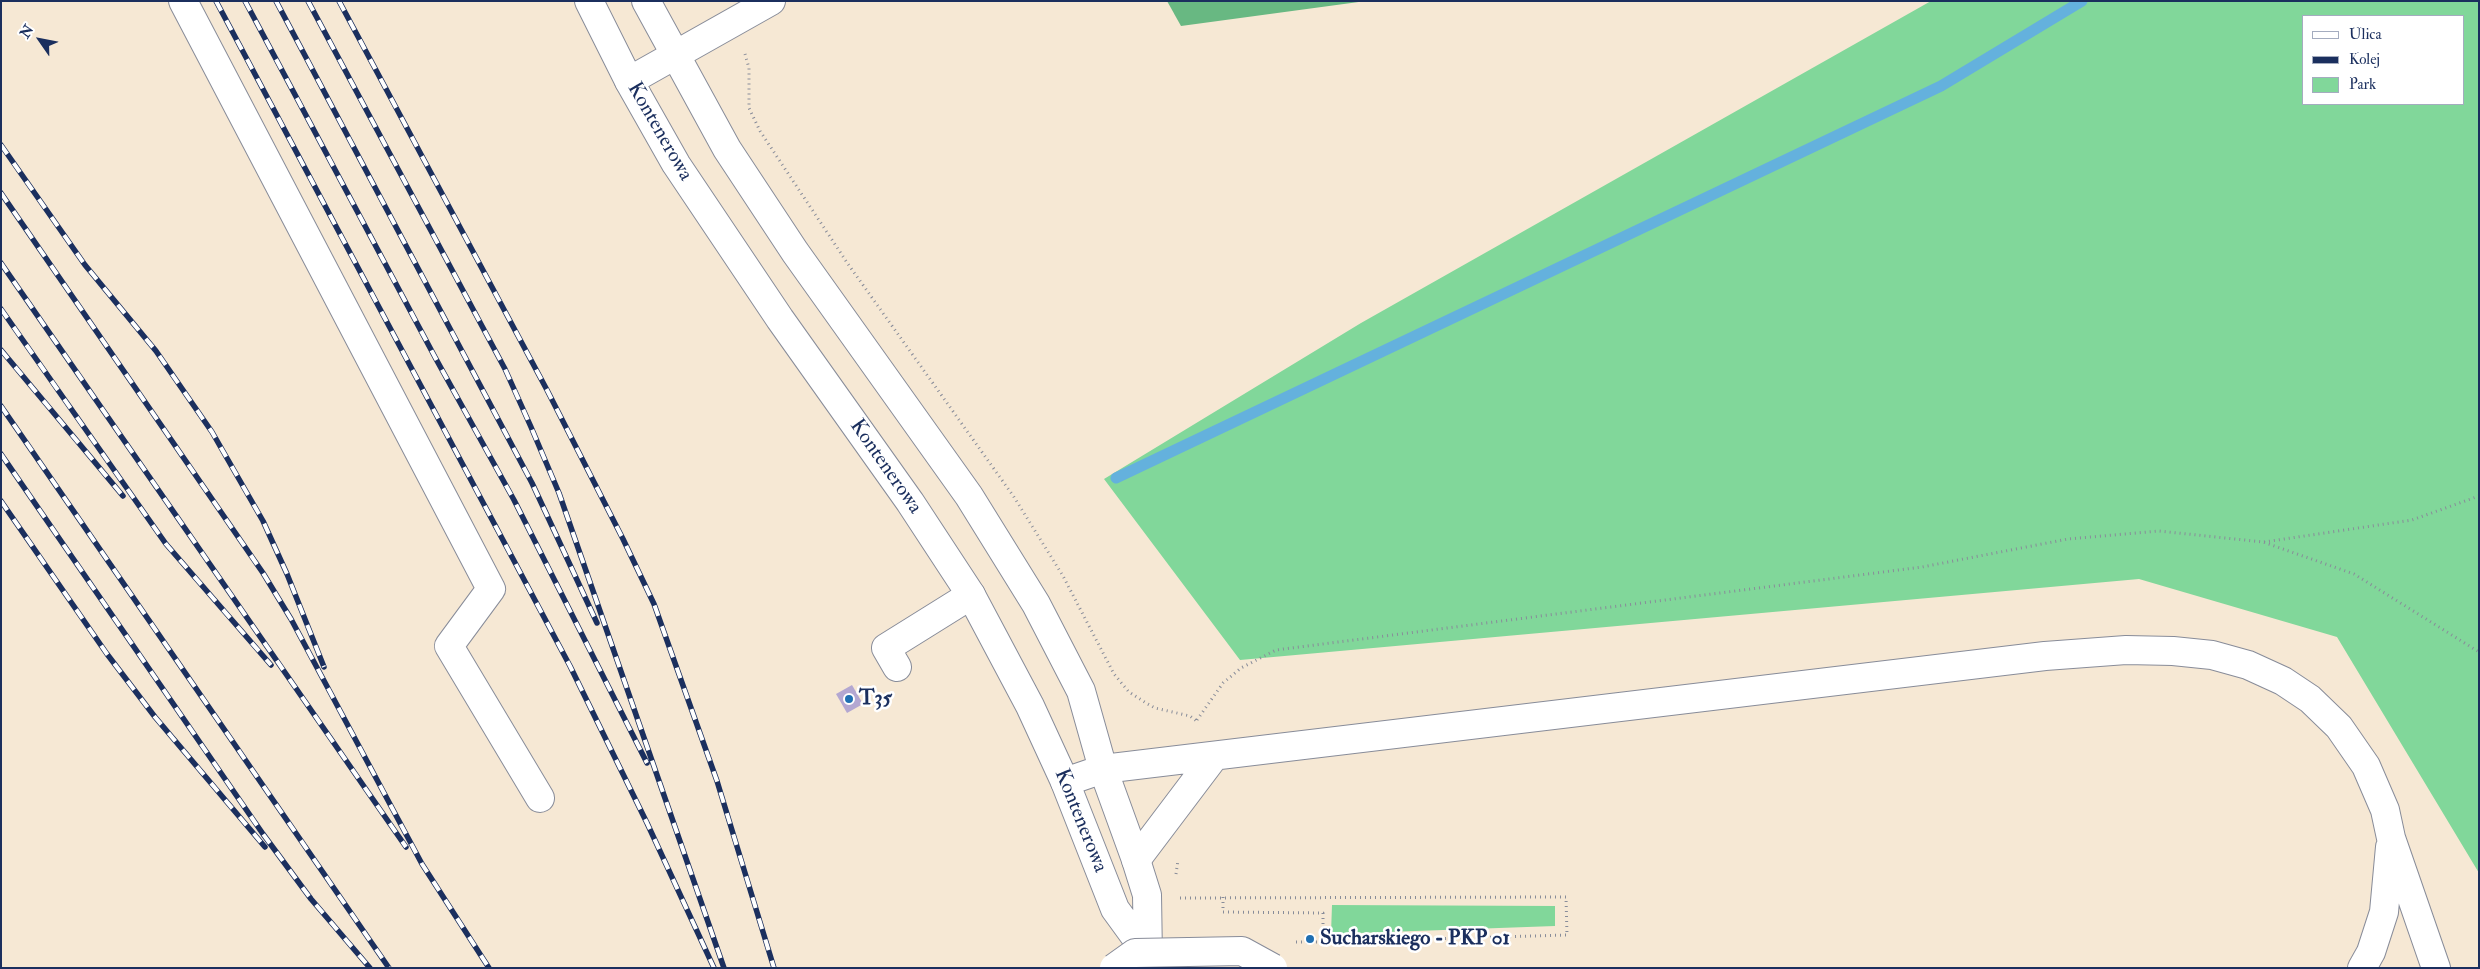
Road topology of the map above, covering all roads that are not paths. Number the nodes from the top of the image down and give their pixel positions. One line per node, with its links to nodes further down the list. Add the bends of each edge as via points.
1 (183, 1): 12 (main road, via 491,588 449,646)
2 (588, 1): 6 (main road, Kontenerowa)
3 (646, 1): 5 (main road, Kontenerowa)
4 (772, 1): 5 (main road)
5 (674, 56): 6 (main road); 10 (main road, Kontenerowa, via 727,149 790,244 969,496 1036,604 1080,691)
6 (629, 81): 7 (main road, Kontenerowa, via 676,164)
7 (971, 595): 8 (main road, via 886,648); 11 (main road, Kontenerowa, via 1030,706)
8 (898, 667)
9 (1213, 758): 10 (main road); 13 (main road, via 2045,656 2126,650 2173,651 2212,655 2248,664 2310,699 2339,727 2366,766 2385,810); 14 (main road)
10 (1103, 769): 11 (main road); 14 (main road, Kontenerowa)
11 (1065, 782): 15 (main road, Kontenerowa, via 1115,909)
12 (540, 798)
13 (2391, 838): 18 (main road, via 2384,912 2371,952); 19 (main road)
14 (1136, 860): 15 (main road, Kontenerowa, via 1147,895)
15 (1149, 960)
16 (1114, 968): 17 (main road, bridge, via 1135,953 1242,951)
17 (1273, 968)
18 (2362, 968)
19 (2436, 968)

